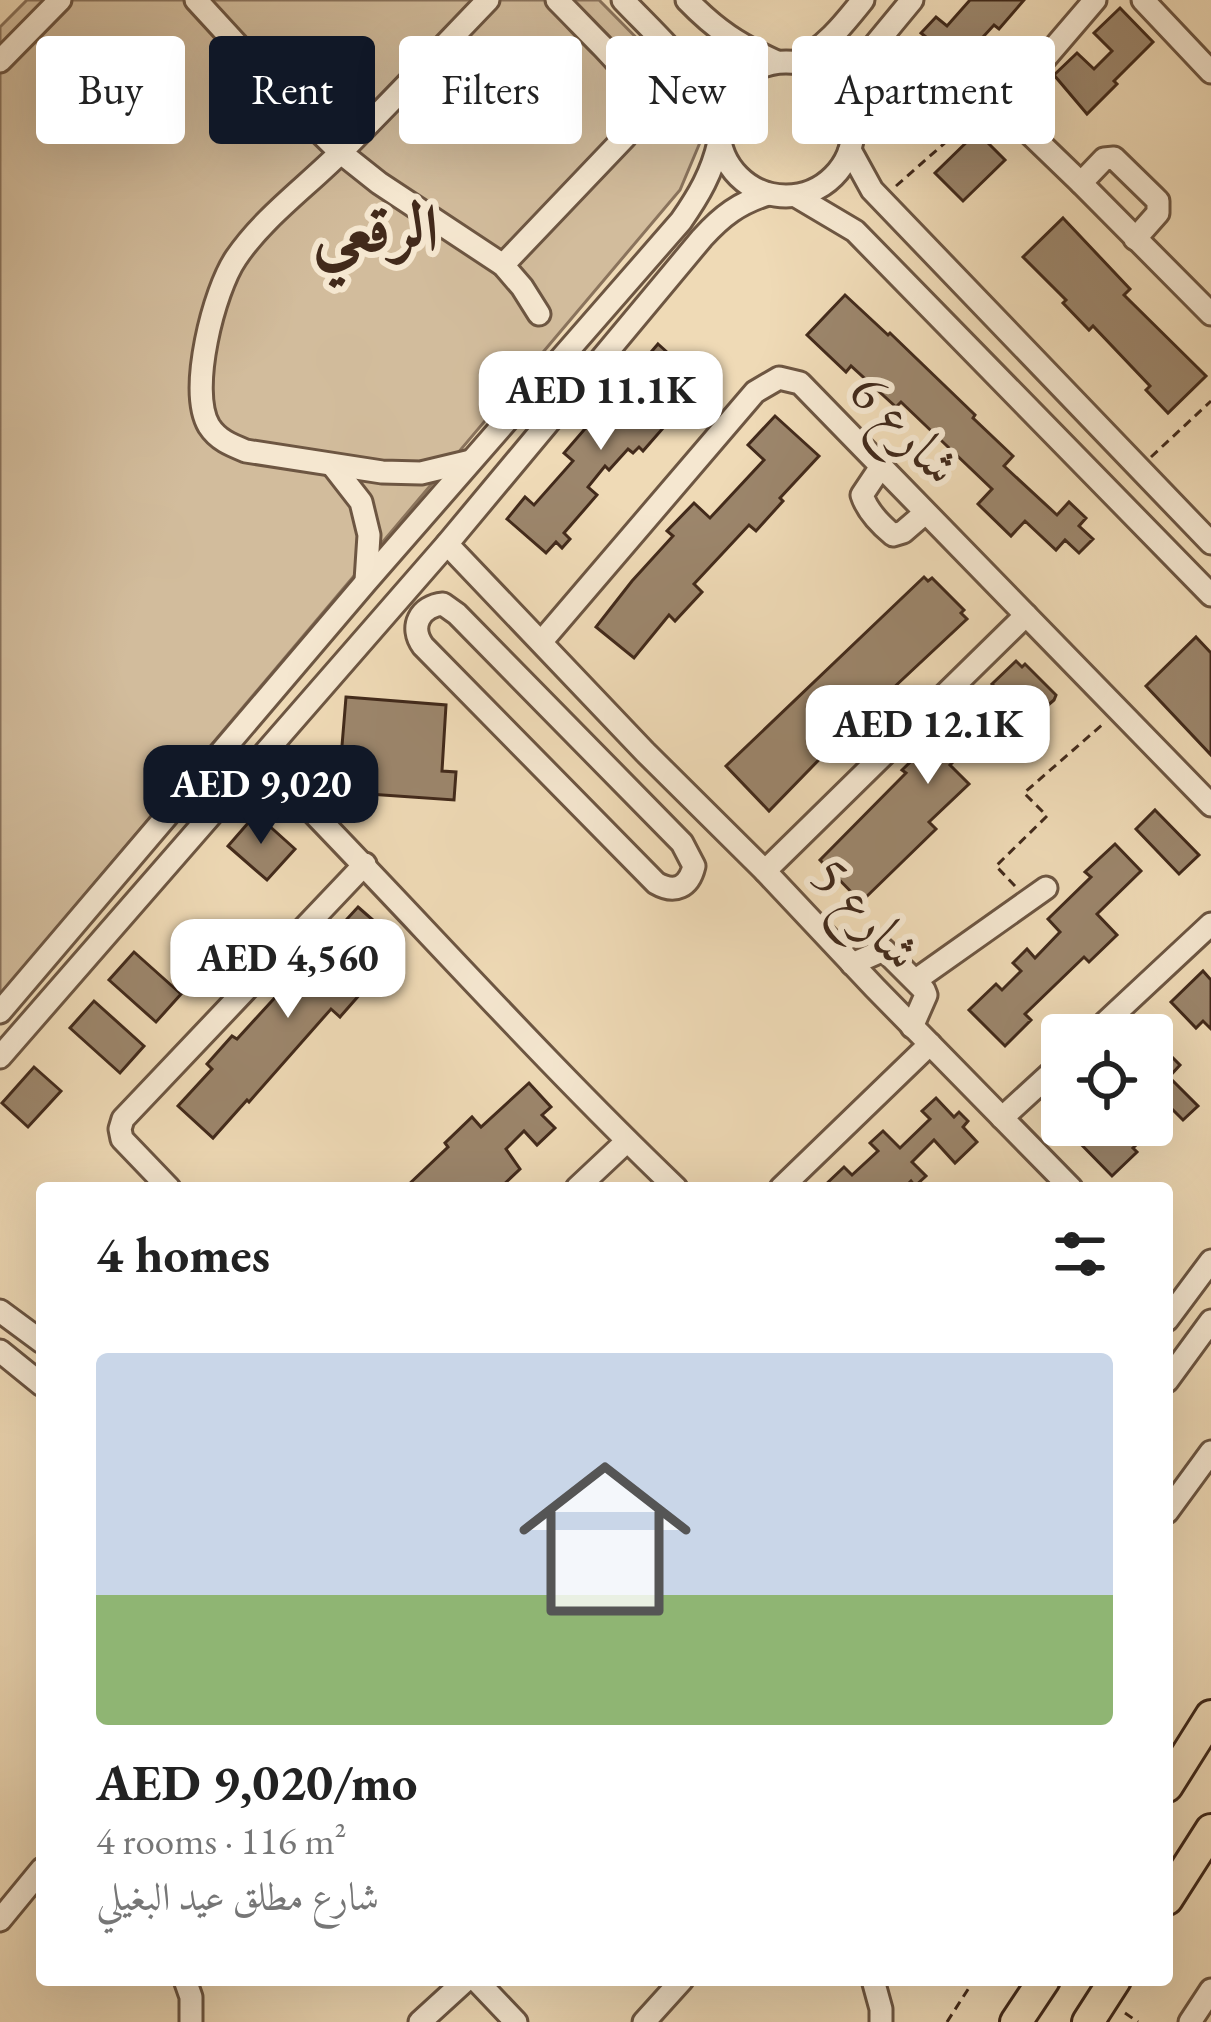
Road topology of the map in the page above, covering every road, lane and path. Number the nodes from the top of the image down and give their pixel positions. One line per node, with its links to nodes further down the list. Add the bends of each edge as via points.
1 (60, 0): 14 (street)
2 (196, 0): 25 (street)
3 (488, 0): 25 (street)
4 (557, 0): 32 (street, via 632,80 638,116)
5 (623, 0): 11 (street)
6 (687, 0): 15 (street, via 742,46)
7 (863, 0): 15 (street, via 821,47)
8 (912, 0): 12 (street)
9 (1095, 0): 13 (street)
10 (1143, 0): 18 (street)
11 (656, 36)
12 (882, 36)
13 (1055, 47)
14 (0, 61)
15 (786, 62): 16 (street); 17 (street)
16 (792, 63)
17 (768, 66)
18 (1211, 72)
19 (716, 144): 37 (street, via 708,179 681,221)
20 (722, 144): 27 (street, via 736,175)
21 (850, 144): 24 (street)
22 (944, 144): 29 (path)
23 (1041, 144): 26 (street)
24 (850, 150): 28 (street, via 830,180); 29 (street)
25 (340, 152): 32 (street); 38 (street, via 229,270 214,302 201,388 210,429 226,443)
26 (1082, 182): 30 (street); 30 (street, via 1114,158 1154,196 1158,213)
27 (768, 194): 28 (street); 43 (street, via 726,213 702,238)
28 (796, 196): 33 (street, via 855,231)
29 (881, 200): 31 (street)
30 (1135, 239): 34 (street)
31 (931, 251): 33 (street, via 910,238 896,243 890,256); 40 (street)
32 (502, 265): 35 (street)
33 (898, 274): 45 (street)
34 (1210, 311)
35 (539, 314)
36 (1211, 401): 40 (path)
37 (472, 461): 38 (street, via 421,473); 44 (street)
38 (333, 466): 44 (street, via 361,502)
39 (880, 468): 41 (street, شارع 6); 41 (street, via 862,495 887,530 903,532); 47 (street, شارع 6, via 800,383 779,378 755,392)
40 (1139, 468): 42 (street)
41 (925, 513): 46 (street, شارع 6)
42 (1211, 543)
43 (447, 544): 47 (street, شارع 5); 49 (street)
44 (366, 582): 60 (street)
45 (1211, 596)
46 (1026, 615): 48 (street, شارع 6); 55 (street)
47 (542, 641): 50 (street, شارع 5)
48 (1118, 711): 53 (street, شارع 6); 56 (path, via 1024,793 1047,816 996,866)
49 (260, 758): 54 (street); 64 (street)
50 (653, 760): 51 (street); 52 (street); 55 (street, شارع 5)
51 (614, 775): 52 (street); 52 (street, via 458,614 443,604 420,615 423,646 656,883 680,888 691,879 692,858)
52 (639, 799)
53 (1211, 805)
54 (365, 864): 67 (street); 68 (street, via 123,1119 122,1139)
55 (765, 871): 58 (street, شارع 5)
56 (1038, 895): 59 (street)
57 (1211, 924): 61 (street)
58 (852, 964): 59 (street, via 884,950); 62 (street, شارع 5)
59 (916, 980): 62 (street, via 926,995)
60 (0, 1012)
61 (1115, 1014)
62 (913, 1027): 63 (street, شارع 5)
63 (930, 1044): 66 (street, شارع 5); 71 (street)
64 (0, 1057)
65 (1041, 1082): 66 (street)
66 (1002, 1118): 72 (street, شارع 5)
67 (627, 1141): 69 (street); 70 (street)
68 (163, 1182)
69 (583, 1182)
70 (670, 1182)
71 (788, 1182)
72 (1065, 1182)
73 (1211, 1261): 74 (street)
74 (1174, 1293)
75 (0, 1311): 77 (street)
76 (1211, 1321): 79 (street)
77 (36, 1338)
78 (0, 1351): 80 (street)
79 (1173, 1373)
80 (36, 1380)
81 (1211, 1452): 82 (street)
82 (1173, 1505)
83 (1211, 1716): 84 (highway)
84 (1173, 1776)
85 (1211, 1830): 87 (highway)
86 (36, 1876): 88 (street)
87 (1173, 1890)
88 (0, 1920)
89 (187, 1986): 99 (street)
90 (460, 1986): 100 (street)
91 (481, 1986): 98 (street)
92 (677, 1986): 101 (street)
93 (874, 1986): 102 (street)
94 (970, 1986): 103 (path)
95 (1040, 1986): 104 (highway)
96 (1111, 1986): 105 (highway)
97 (1211, 1990): 106 (street)
98 (507, 2019)
99 (191, 2022)
100 (421, 2022)
101 (644, 2022)
102 (881, 2022)
103 (946, 2022)
104 (1016, 2022)
105 (1088, 2022)
106 (1190, 2022)

